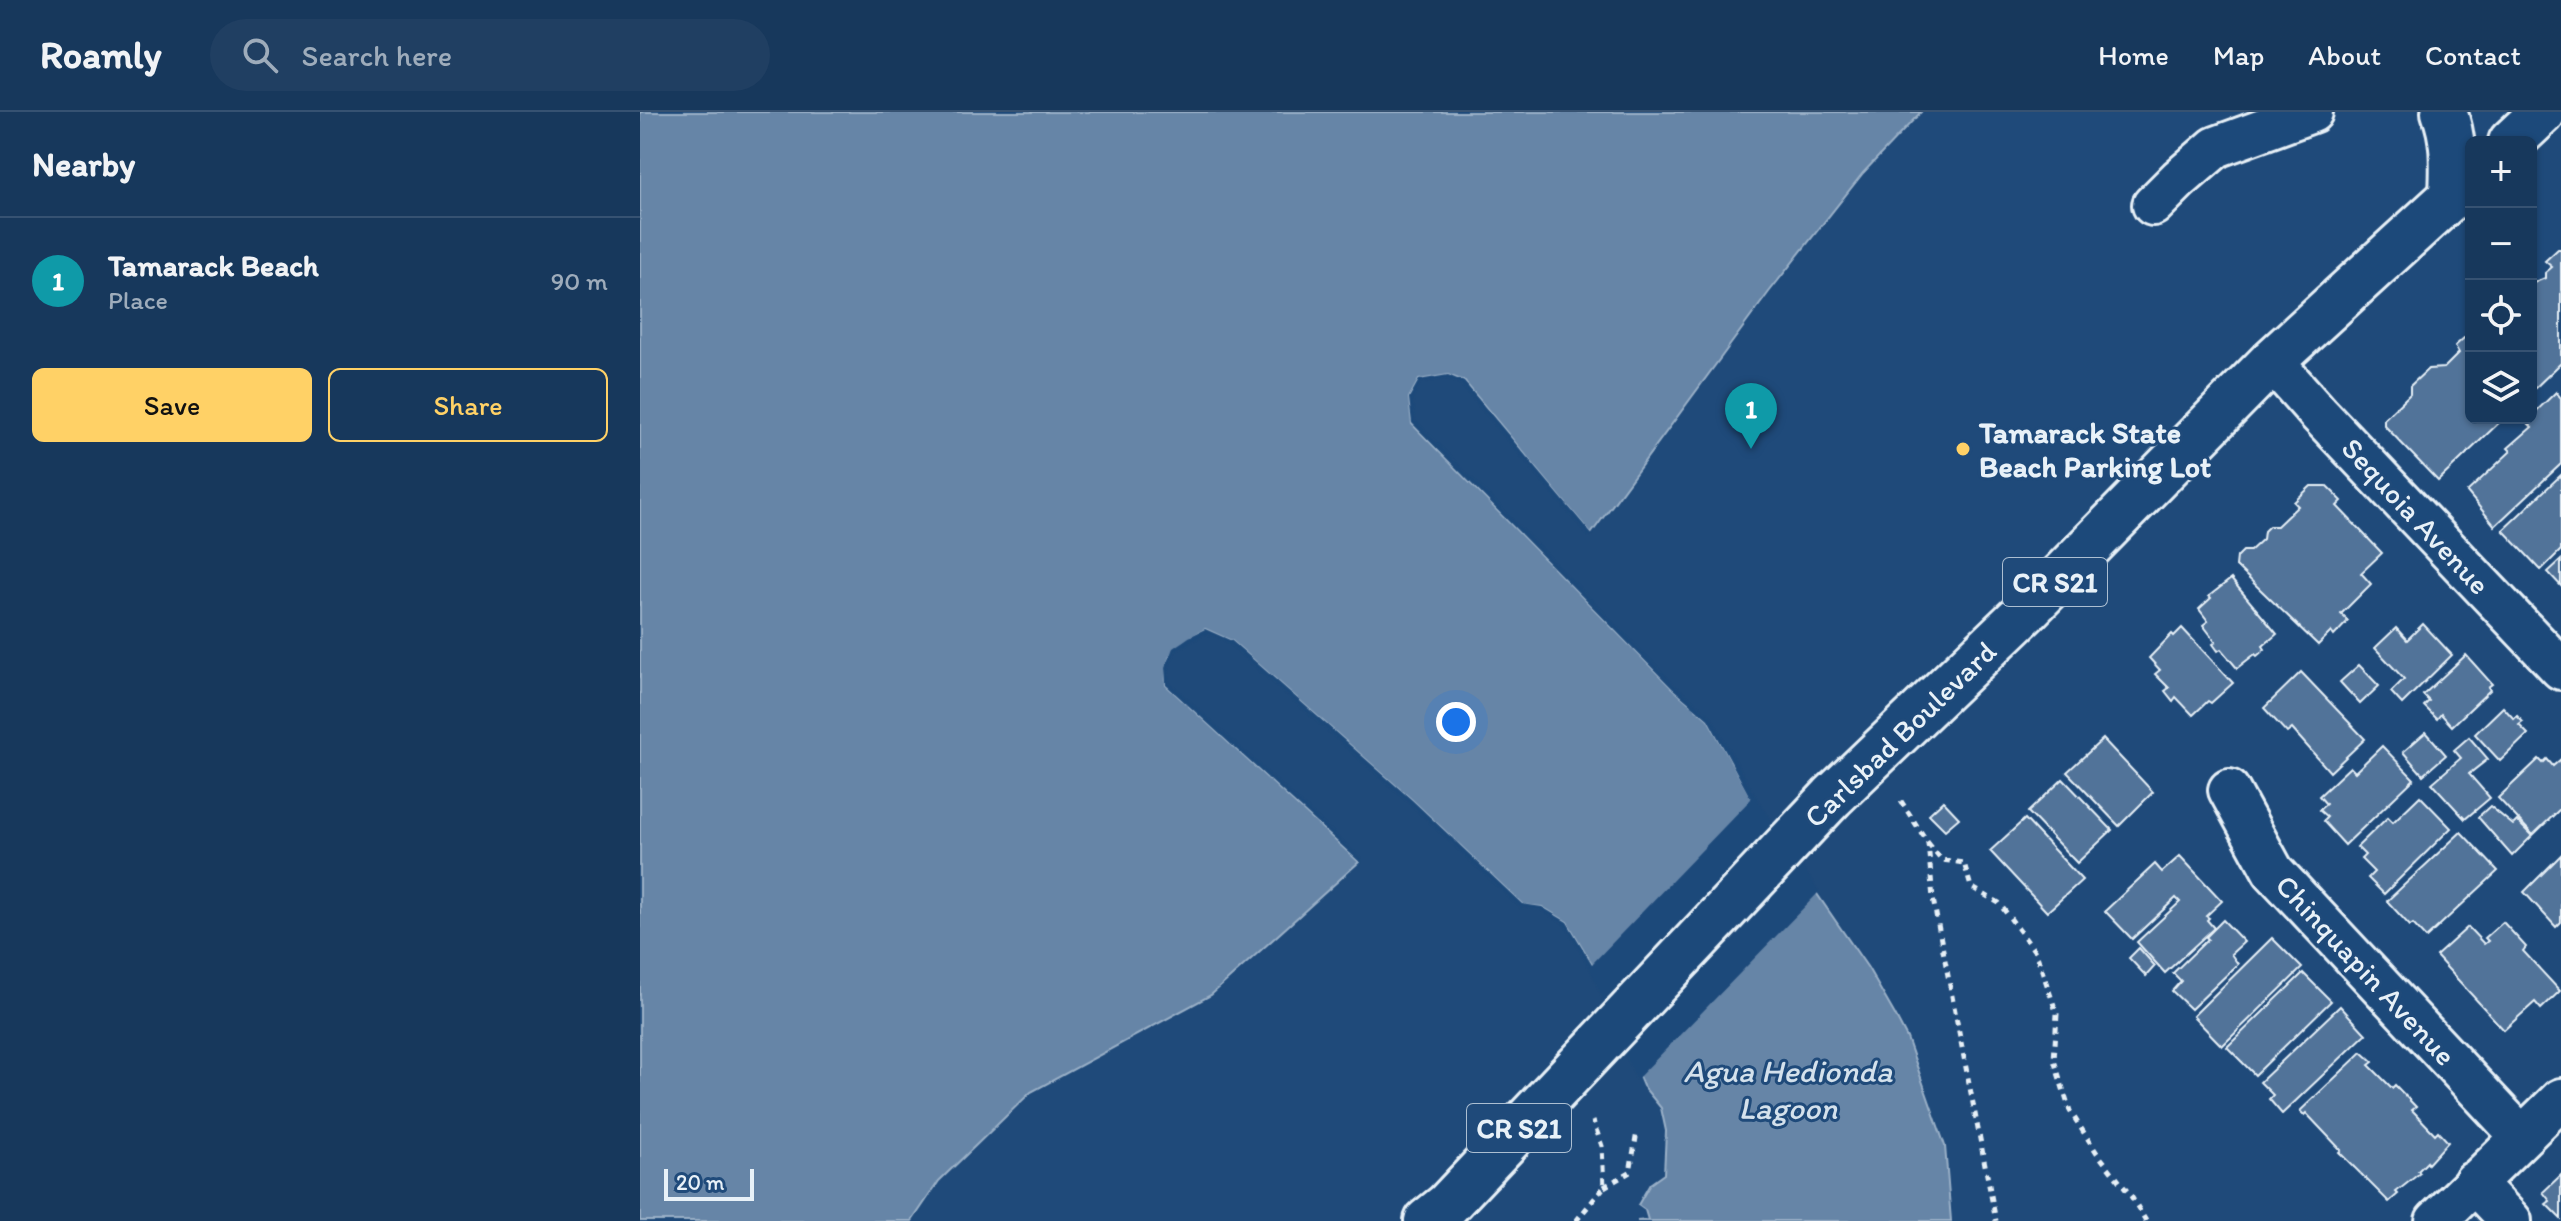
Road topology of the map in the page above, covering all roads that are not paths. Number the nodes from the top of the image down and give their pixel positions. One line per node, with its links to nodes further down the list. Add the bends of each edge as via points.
1 (2312, 112): 6 (street, via 2216,147)
2 (2444, 112): 5 (main road)
3 (2543, 112): 4 (main road)
4 (2517, 136)
5 (2462, 188): 7 (main road, Carlsbad Boulevard / CR S21)
6 (2153, 205)
7 (2272, 361): 8 (street, Sequoia Avenue); 13 (main road, Carlsbad Boulevard / CR S21, via 2027,610 1832,797)
8 (2561, 669)
9 (2229, 790): 11 (street, Chinquapin Avenue, via 2273,871)
10 (2561, 1099): 11 (street)
11 (2521, 1136): 12 (street)
12 (2474, 1182): 14 (street); 15 (street)
13 (1437, 1216)
14 (2436, 1221)
15 (2511, 1221)

